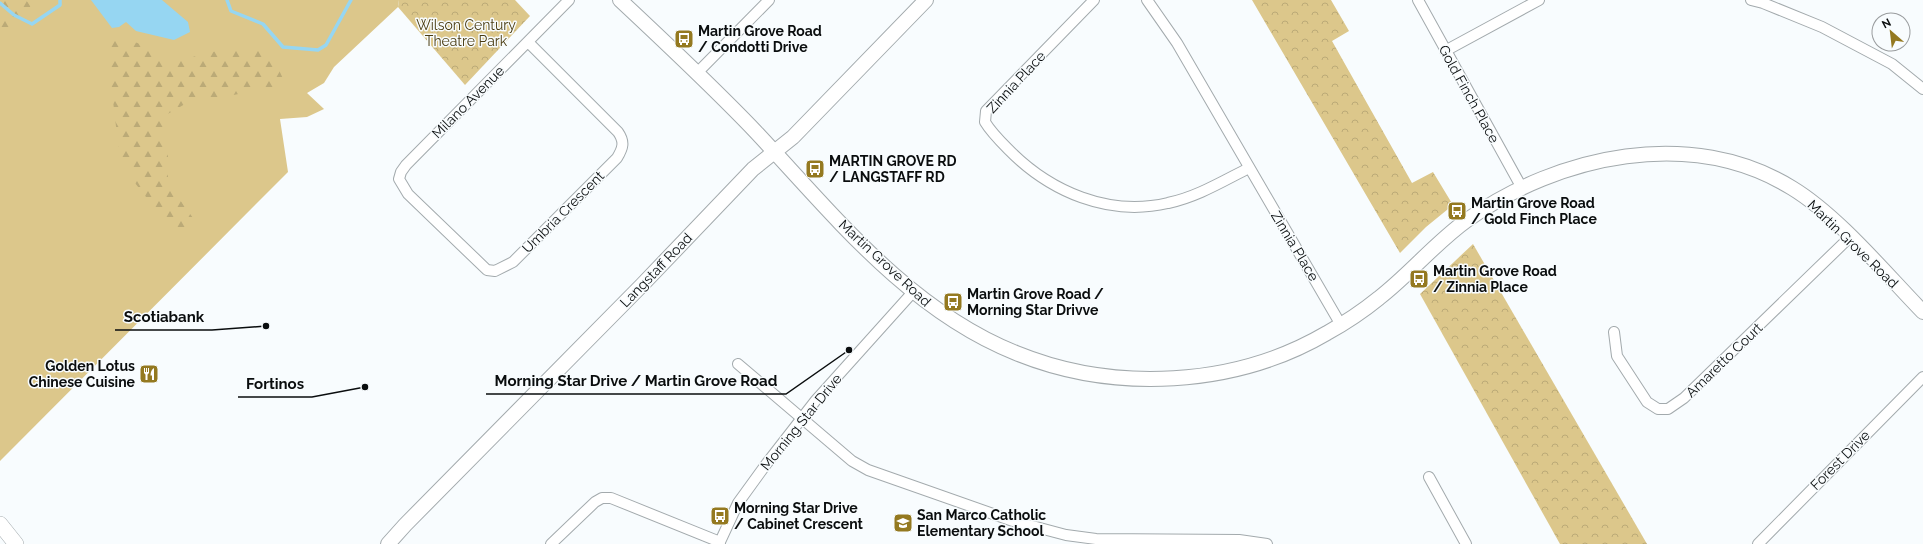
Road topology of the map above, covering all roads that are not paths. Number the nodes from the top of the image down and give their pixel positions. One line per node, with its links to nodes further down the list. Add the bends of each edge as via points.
1 (569, 0): 10 (street, Milano Avenue)
2 (620, 0): 12 (street, Martin Grove Road)
3 (769, 0): 12 (street)
4 (926, 0): 14 (street, Langstaff Road, via 793,137)
5 (1094, 0): 15 (street, Zinnia Place, via 986,111 985,122 993,133 1041,178 1083,199 1106,204 1129,207 1169,203 1198,194)
6 (1147, 0): 15 (street, Zinnia Place, via 1177,43)
7 (1418, 0): 11 (street, Gold Finch Place)
8 (1539, 0): 11 (street)
9 (1751, 0): 13 (street, via 1822,27 1892,64)
10 (528, 42): 16 (street, Milano Avenue); 16 (street, Umbria Crescent, via 618,132 623,140 617,158 513,262 495,271 486,270 478,264 408,194 399,179)
11 (1445, 51): 17 (street, Gold Finch Place)
12 (697, 73): 14 (street, Martin Grove Road)
13 (1923, 89)
14 (774, 153): 19 (street, Martin Grove Road, via 892,274); 30 (street, Langstaff Road, via 753,170)
15 (1249, 168): 21 (street, Zinnia Place)
16 (401, 172)
17 (1522, 188): 18 (street, Martin Grove Road, via 1558,172 1614,158 1646,154 1708,157 1765,173 1794,189); 21 (street, Martin Grove Road, via 1468,219 1431,249 1379,298)
18 (1850, 236): 20 (street, Martin Grove Road); 22 (street, Amaretto Court, via 1690,393 1668,409 1658,409 1647,402 1617,356)
19 (913, 292): 21 (street, Martin Grove Road, via 970,332 1012,352 1033,360 1101,376 1162,379 1194,377 1250,366 1297,348); 25 (street, Morning Star Drive)
20 (1923, 312)
21 (1341, 325)
22 (1614, 332)
23 (738, 364): 25 (street)
24 (1923, 377): 34 (street, Forest Drive)
25 (802, 418): 28 (street, Morning Star Drive, via 738,503); 32 (street, via 852,461 868,470 1045,530 1096,539 1239,540)
26 (1429, 477): 33 (street)
27 (0, 524): 29 (main road)
28 (720, 543): 31 (street, via 610,498 602,498)
29 (16, 544)
30 (388, 544)
31 (551, 544)
32 (1268, 544)
33 (1466, 544)
34 (1758, 544)

